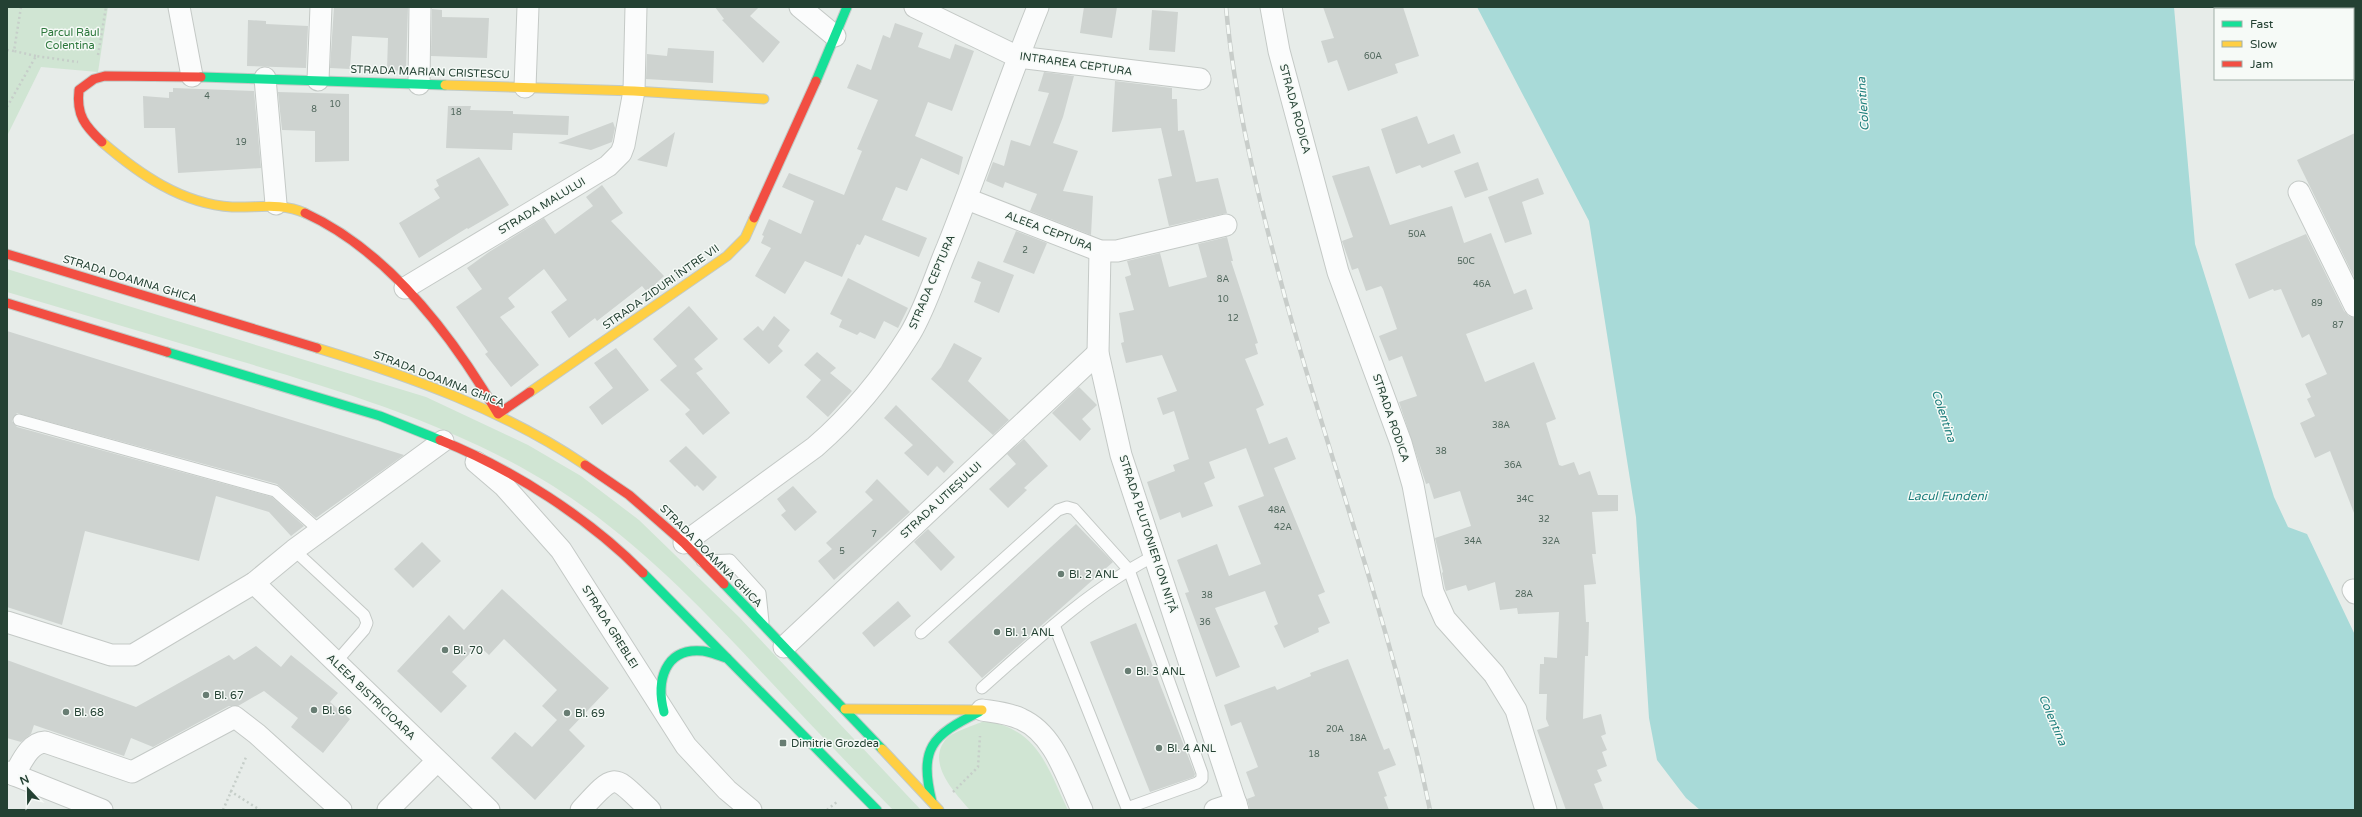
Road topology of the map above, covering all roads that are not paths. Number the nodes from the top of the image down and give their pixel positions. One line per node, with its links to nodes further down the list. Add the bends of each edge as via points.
1 (180, 7): 13 (street)
2 (321, 7): 16 (street)
3 (420, 7): 17 (street)
4 (528, 7): 18 (street)
5 (636, 7): 19 (street, STRADA MALULUI)
6 (800, 7): 11 (street)
7 (847, 7): 11 (main road, STRADA ZIDURI ÎNTRE VII)
8 (915, 7): 12 (street, INTRAREA CEPTURA)
9 (1038, 7): 12 (street, STRADA CEPTURA)
10 (1271, 7): 68 (street, STRADA RODICA, via 1279,51 1338,272 1401,443 1413,486 1436,600 1445,619 1494,674 1516,710)
11 (835, 36): 31 (main road, STRADA ZIDURI ÎNTRE VII, via 745,238 727,256)
12 (1018, 57): 15 (street, INTRAREA CEPTURA); 22 (street, STRADA CEPTURA)
13 (192, 76): 14 (main road, STRADA MARIAN CRISTESCU); 23 (main road, STRADA MARIAN CRISTESCU, via 135,75 94,79 79,90 79,118 104,145 166,188 200,201 224,206 246,208)
14 (265, 78): 16 (main road, STRADA MARIAN CRISTESCU); 23 (street)
15 (1200, 79)
16 (318, 80): 17 (main road, STRADA MARIAN CRISTESCU)
17 (419, 84): 18 (main road, STRADA MARIAN CRISTESCU)
18 (526, 87): 19 (main road, STRADA MARIAN CRISTESCU)
19 (634, 91): 20 (main road, STRADA MARIAN CRISTESCU); 27 (street, STRADA MALULUI, via 624,145 621,153 608,166)
20 (764, 99)
21 (2299, 192): 29 (street)
22 (967, 199): 25 (street, ALEEA CEPTURA); 36 (street, STRADA CEPTURA, via 910,332 858,405 815,447)
23 (276, 204): 27 (main road, via 295,209 335,230 375,259)
24 (1226, 225): 25 (street, ALEEA CEPTURA, via 1117,251)
25 (1100, 251): 30 (street, STRADA PLUTONIER ION NIȚĂ)
26 (7, 254): 31 (main road, STRADA DOAMNA GHICA, via 379,367)
27 (405, 288): 31 (main road, via 448,337)
28 (7, 303): 33 (main road, via 380,416)
29 (2355, 306)
30 (1098, 353): 38 (street, STRADA PLUTONIER ION NIȚĂ, via 1121,455); 46 (street, STRADA UTIEȘULUI)
31 (498, 414): 36 (main road, STRADA DOAMNA GHICA, via 554,444 586,465 628,495)
32 (19, 420): 35 (lane, via 275,491)
33 (443, 441): 34 (main road); 35 (street)
34 (462, 449): 47 (main road, via 549,497 624,553); 52 (street, STRADA GREBLEI, via 504,486 561,550)
35 (320, 531): 37 (street)
36 (684, 543): 39 (main road, STRADA DOAMNA GHICA)
37 (294, 550): 41 (street); 48 (lane, via 364,616 367,623 364,630)
38 (1154, 556): 40 (lane); 55 (street, STRADA PLUTONIER ION NIȚĂ)
39 (702, 561): 43 (main road, STRADA DOAMNA GHICA); 43 (lane, via 730,560 760,593)
40 (1129, 570): 44 (lane); 45 (lane, via 1074,509 1067,507 1058,510); 57 (lane, via 1202,779)
41 (254, 583): 42 (street, via 133,655 111,655); 48 (street, ALEEA BISTRICIOARA)
42 (7, 622)
43 (763, 624): 46 (main road, STRADA DOAMNA GHICA)
44 (1054, 625): 49 (lane); 57 (lane)
45 (921, 633)
46 (784, 647): 50 (main road, STRADA DOAMNA GHICA)
47 (727, 658): 52 (main road, via 691,650 669,663 660,686); 65 (main road)
48 (336, 662): 53 (street, ALEEA BISTRICIOARA)
49 (982, 688)
50 (845, 709): 51 (main road); 56 (main road, STRADA DOAMNA GHICA)
51 (982, 710): 56 (main road, via 947,728 936,737 930,748 925,773); 66 (street, via 1021,719 1036,727 1053,749)
52 (664, 712): 64 (street, STRADA GREBLEI, via 686,746)
53 (437, 761): 60 (street); 61 (street, ALEEA BISTRICIOARA)
54 (11, 774): 58 (street); 59 (street, via 31,748 37,743 45,742 132,772 235,717)
55 (1237, 806): 67 (street)
56 (936, 807)
57 (1124, 809)
58 (102, 810)
59 (341, 810)
60 (388, 810)
61 (488, 810)
62 (581, 810): 63 (street, via 606,783 612,781 620,782)
63 (650, 810)
64 (751, 810)
65 (877, 810)
66 (1082, 810)
67 (1215, 810)
68 (1546, 810)

